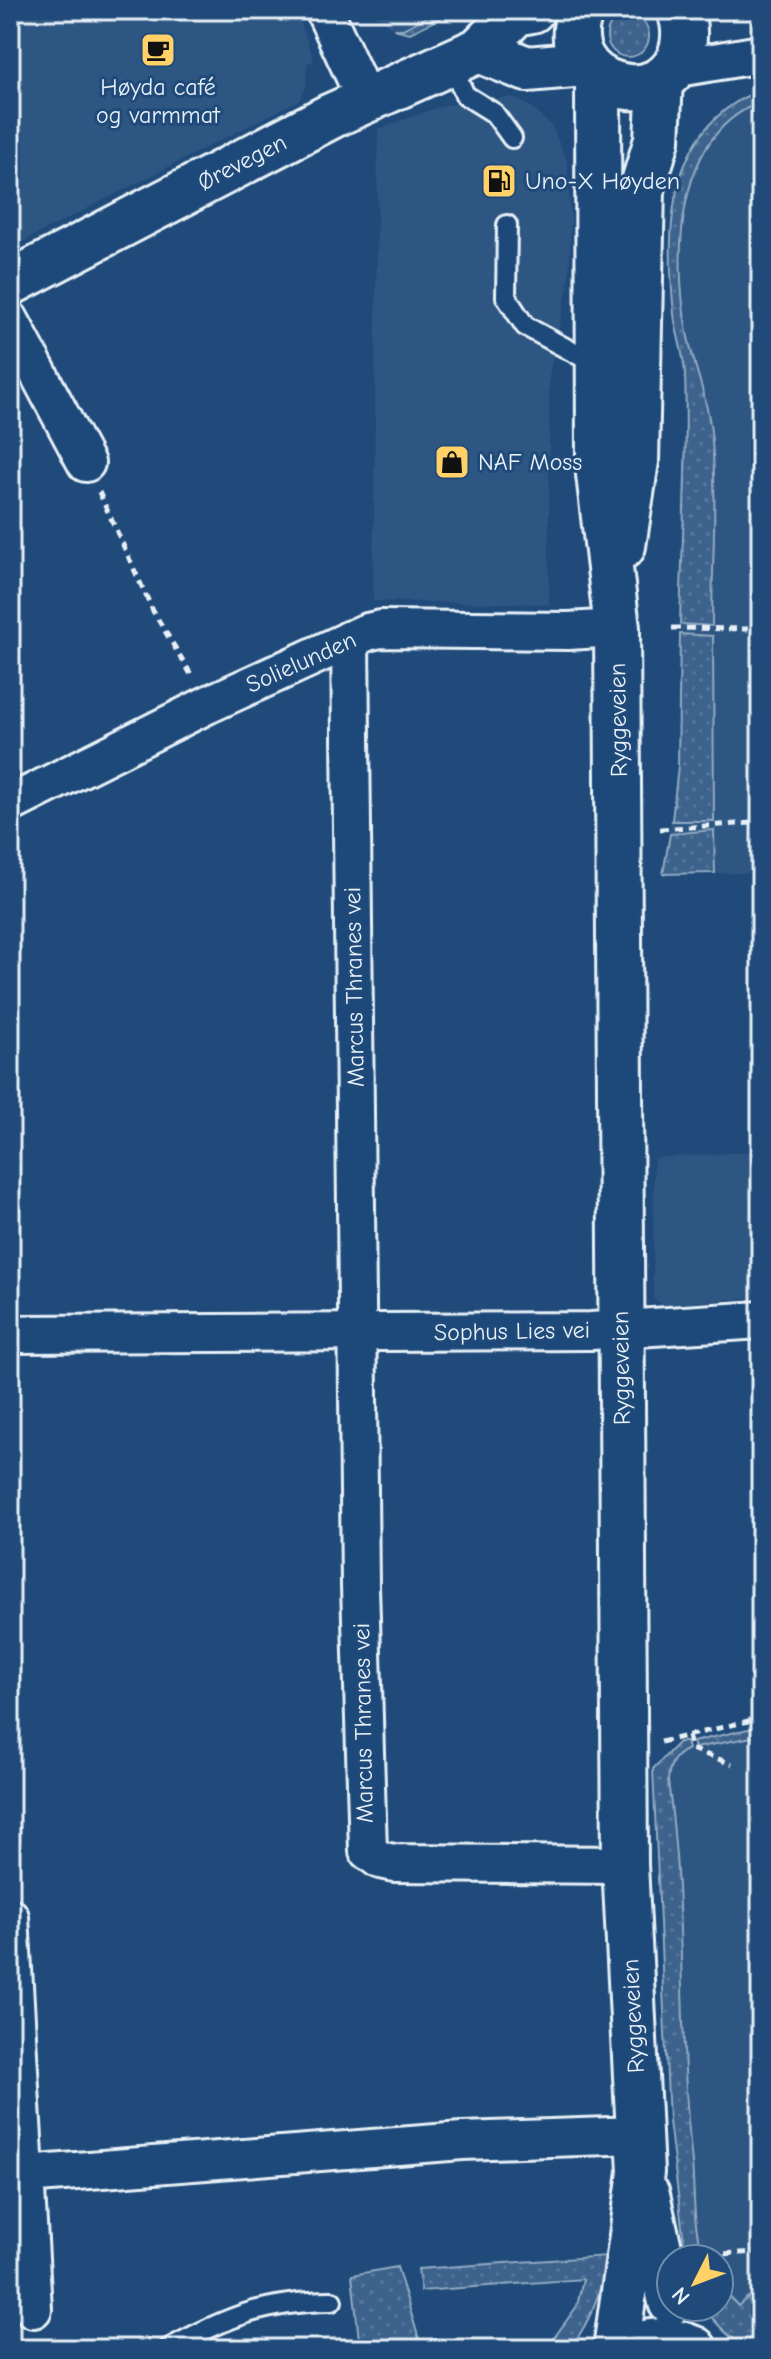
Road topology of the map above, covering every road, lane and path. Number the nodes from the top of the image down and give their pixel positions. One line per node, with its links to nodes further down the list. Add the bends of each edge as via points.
1 (324, 10): 9 (street)
2 (532, 10): 6 (main road, Ørevegen, via 516,13)
3 (581, 10): 7 (main road, Ryggeveien, via 577,48)
4 (679, 10): 8 (main road, Ryggeveien, via 685,34 682,53)
5 (761, 54): 8 (street)
6 (464, 56): 7 (main road, via 527,69); 9 (main road, Ørevegen); 10 (lane, via 465,95 494,113)
7 (592, 71): 8 (main road, via 628,88); 14 (main road, Ryggeveien)
8 (666, 74): 16 (main road, Ryggeveien, via 657,140 641,198 636,461)
9 (365, 99): 12 (main road, Ørevegen)
10 (512, 138)
11 (507, 225): 14 (lane, via 506,297 525,326)
12 (10, 283)
13 (10, 320): 15 (street)
14 (597, 365): 16 (main road, Ryggeveien, via 599,474)
15 (86, 463): 20 (path, via 153,611)
16 (616, 614): 19 (street, Solielunden, via 568,631 381,629); 25 (main road, Ryggeveien)
17 (672, 628): 18 (path)
18 (748, 629)
19 (350, 639): 20 (street, Solielunden); 27 (street, Marcus Thranes vei)
20 (207, 705): 21 (street, Solielunden)
21 (10, 804)
22 (752, 823): 23 (path)
23 (660, 829)
24 (761, 1320): 25 (street, Sophus Lies vei)
25 (621, 1329): 27 (street, Sophus Lies vei); 32 (main road, Ryggeveien)
26 (10, 1334): 27 (street)
27 (359, 1334): 32 (street, Marcus Thranes vei, via 368,1851 394,1863)
28 (761, 1718): 29 (path)
29 (688, 1736): 30 (path); 31 (path, via 691,1749)
30 (659, 1743)
31 (732, 1764)
32 (625, 1865): 34 (main road, Ryggeveien)
33 (10, 1917): 35 (street)
34 (640, 2154): 35 (street, via 462,2141); 36 (main road, Ryggeveien); 43 (main road, Ryggeveien)
35 (25, 2175): 40 (street)
36 (660, 2243)
37 (761, 2252): 38 (path)
38 (735, 2253)
39 (332, 2301): 42 (lane, via 266,2305)
40 (33, 2309)
41 (681, 2323): 45 (main road, Ryggeveien)
42 (168, 2349)
43 (616, 2349)
44 (625, 2349): 45 (main road, via 646,2341 674,2341)
45 (694, 2349)

